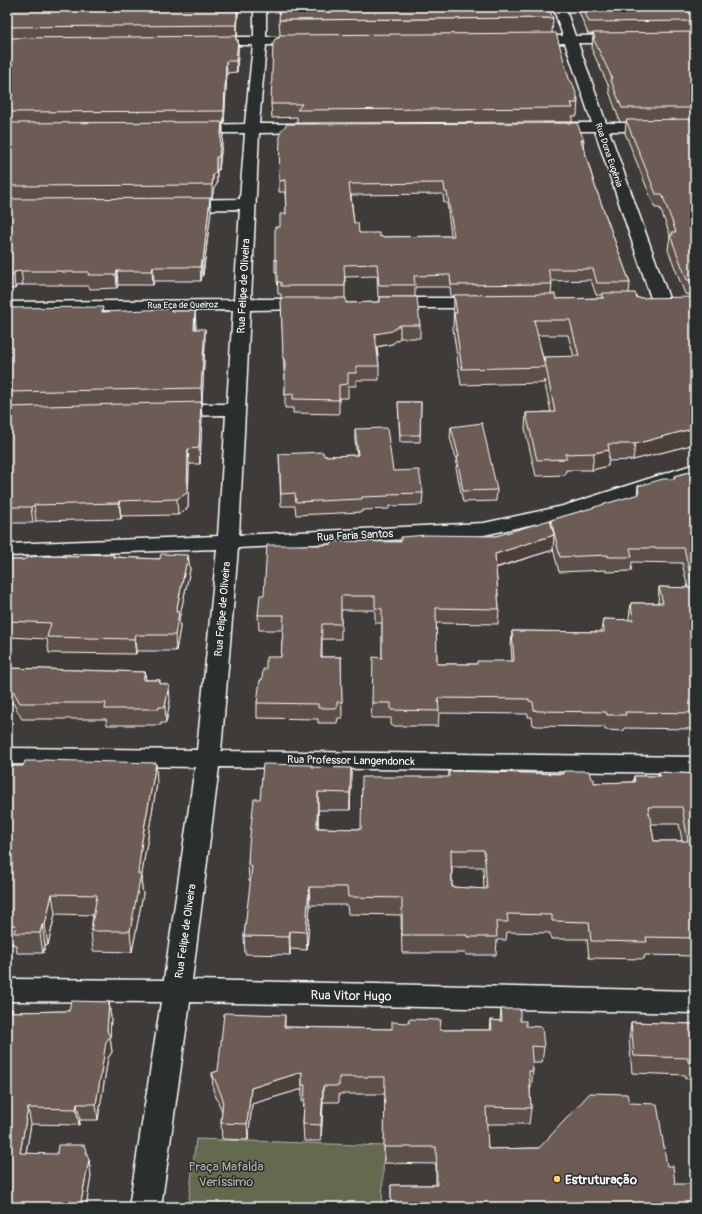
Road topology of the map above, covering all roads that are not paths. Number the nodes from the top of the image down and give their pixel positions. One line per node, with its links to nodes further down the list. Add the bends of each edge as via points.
1 (260, 7): 6 (street, Rua Felipe de Oliveira)
2 (559, 7): 5 (street, Rua Dona Eugênia)
3 (633, 39): 5 (street)
4 (516, 40): 5 (street)
5 (571, 40): 9 (street, Rua Dona Eugênia)
6 (260, 41): 7 (street); 8 (street); 11 (street, Rua Felipe de Oliveira)
7 (292, 41)
8 (197, 42)
9 (599, 127): 10 (street); 13 (street); 17 (street, Rua Dona Eugênia)
10 (695, 127)
11 (252, 128): 12 (street); 14 (street); 15 (street, Rua Felipe de Oliveira)
12 (331, 128)
13 (536, 128)
14 (181, 129)
15 (248, 204): 16 (street); 20 (street, Rua Felipe de Oliveira)
16 (162, 205)
17 (660, 301)
18 (503, 302): 19 (street)
19 (368, 303)
20 (242, 304): 21 (street, Rua Eça de Queiroz); 22 (street, Rua Eça de Queiroz); 23 (street, Rua Felipe de Oliveira)
21 (329, 304)
22 (7, 307)
23 (236, 409): 24 (street); 26 (street, Rua Felipe de Oliveira)
24 (157, 410)
25 (695, 470): 26 (street, Rua Faria Santos, via 568,511 484,529)
26 (228, 542): 27 (street, Rua Faria Santos); 29 (street, Rua Felipe de Oliveira)
27 (7, 550)
28 (7, 756): 29 (street, Rua Professor Langendonck)
29 (208, 758): 30 (street, Rua Professor Langendonck); 32 (street, Rua Felipe de Oliveira)
30 (695, 765)
31 (7, 990): 32 (street, Rua Vitor Hugo)
32 (177, 991): 33 (street, Rua Vitor Hugo); 34 (street, Rua Felipe de Oliveira)
33 (695, 1002)
34 (145, 1207)

